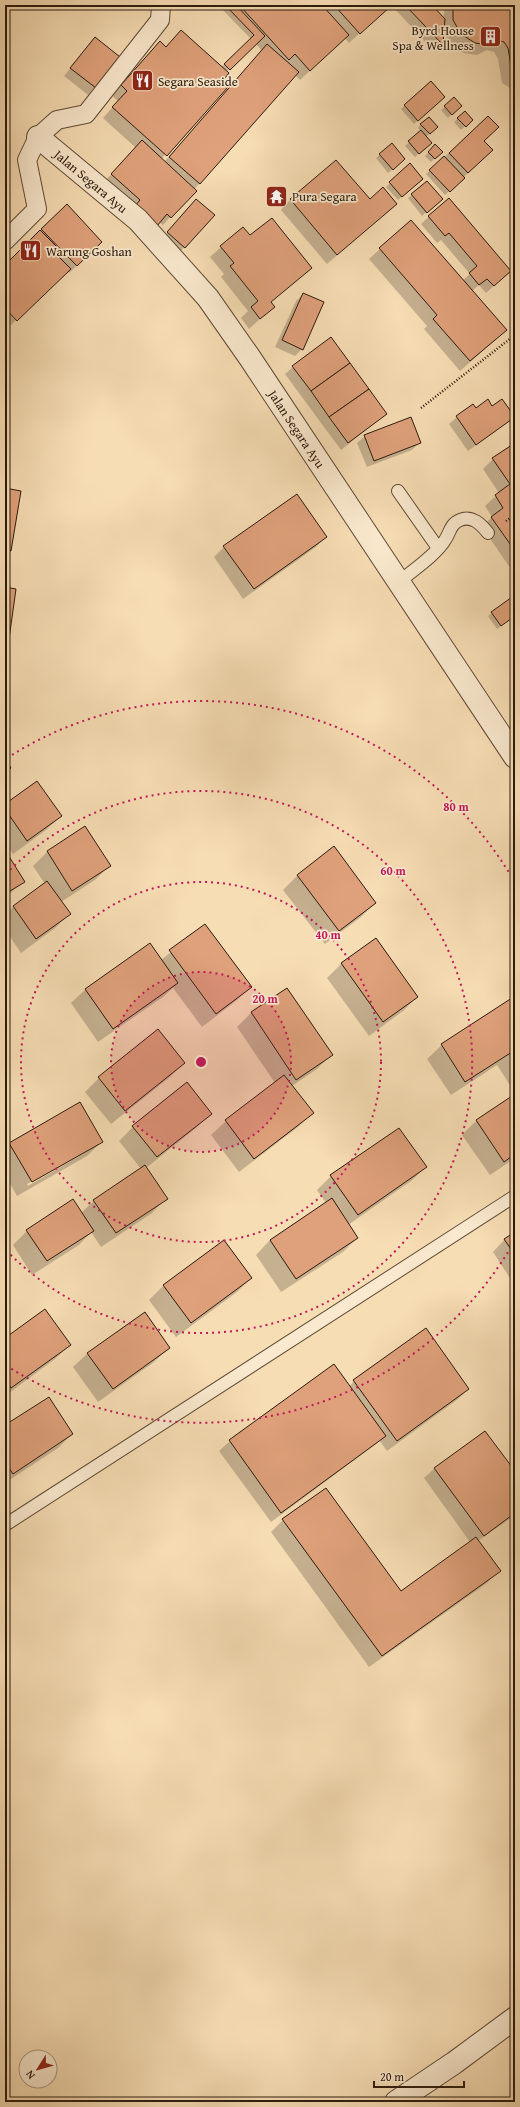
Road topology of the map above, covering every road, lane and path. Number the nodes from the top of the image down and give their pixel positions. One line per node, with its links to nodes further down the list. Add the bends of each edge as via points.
1 (161, 5): 2 (street, via 160,20 86,114 57,120)
2 (38, 137): 3 (street, via 27,160 37,209); 9 (street, Jalan Segara Ayu, via 138,220 208,298)
3 (5, 240)
4 (515, 335): 5 (path)
5 (421, 408)
6 (398, 491): 8 (lane)
7 (488, 533): 8 (lane, via 481,523 473,519 460,520 451,526 446,540)
8 (438, 548): 9 (lane)
9 (399, 582): 10 (street, Jalan Segara Ayu)
10 (515, 757)
11 (515, 1196): 12 (lane)
12 (5, 1525)
13 (515, 2018): 14 (street)
14 (396, 2102)

